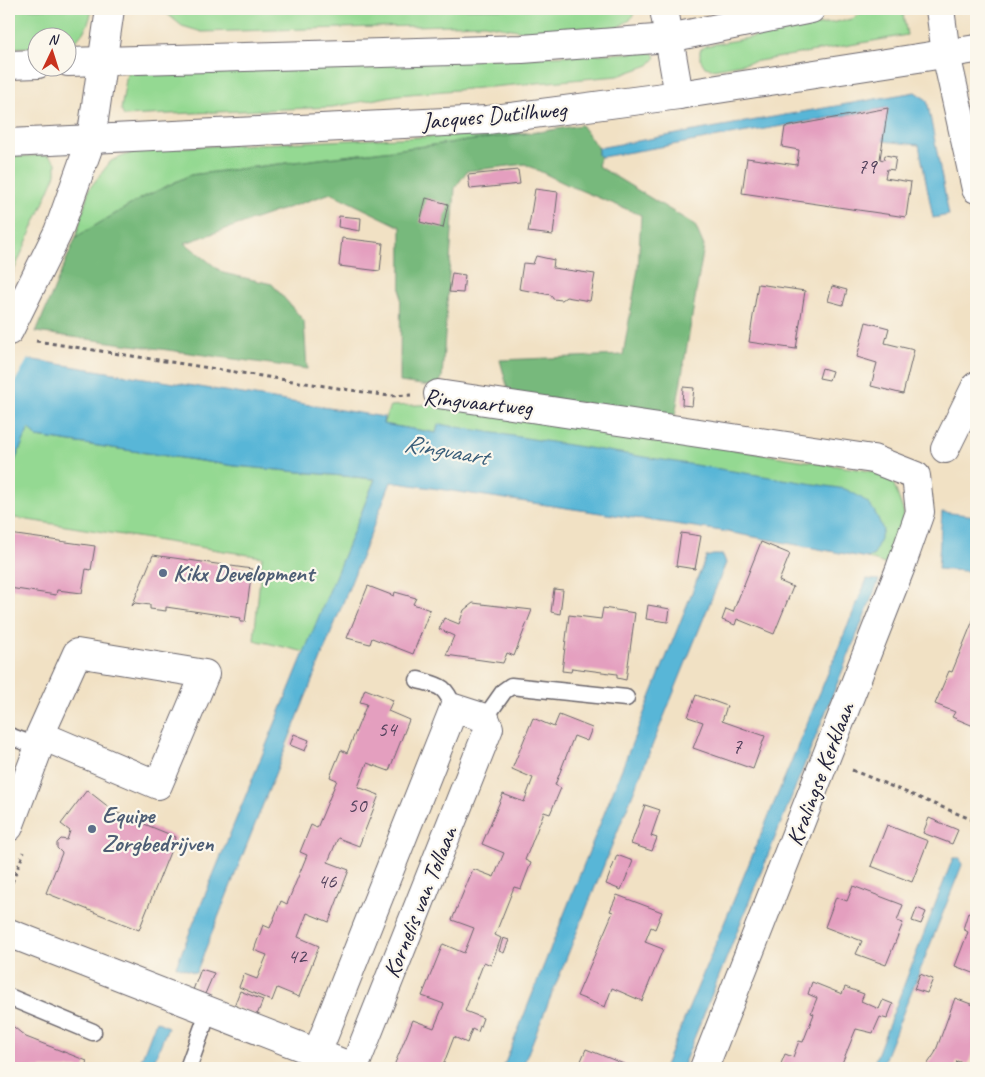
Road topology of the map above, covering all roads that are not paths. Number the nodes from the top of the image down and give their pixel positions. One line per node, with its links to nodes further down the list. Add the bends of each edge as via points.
1 (110, 9): 8 (main road)
2 (664, 9): 5 (main road)
3 (811, 9): 5 (main road)
4 (940, 9): 7 (main road)
5 (669, 38): 8 (main road, via 522,49); 12 (main road)
6 (976, 50): 7 (main road, Jacques Dutilhweg)
7 (946, 54): 12 (main road, Jacques Dutilhweg); 15 (main road)
8 (103, 61): 9 (main road); 13 (main road)
9 (78, 62)
10 (28, 64): 11 (main road)
11 (9, 65)
12 (679, 94): 13 (main road, Jacques Dutilhweg, via 487,120)
13 (91, 140): 14 (main road, Jacques Dutilhweg); 16 (main road, via 58,232)
14 (9, 143)
15 (976, 189)
16 (11, 328)
17 (976, 386): 19 (main road)
18 (438, 394): 20 (main road, Ringvaartweg, via 873,459)
19 (945, 449)
20 (916, 476): 34 (main road, Kralingse Kerklaan, via 920,512)
21 (418, 680): 23 (lane, via 443,687)
22 (626, 698): 24 (lane, via 511,686)
23 (454, 708): 24 (main road); 32 (main road, Kornelis van Tollaan)
24 (485, 718): 32 (main road, Kornelis van Tollaan, via 489,728 354,1068)
25 (9, 736): 26 (lane)
26 (40, 741): 26 (main road, via 77,653 205,674 158,785); 27 (main road)
27 (9, 827)
28 (9, 933): 30 (main road)
29 (9, 997): 31 (lane)
30 (209, 1010): 32 (main road); 33 (lane)
31 (93, 1032)
32 (327, 1060)
33 (188, 1068)
34 (704, 1068)

